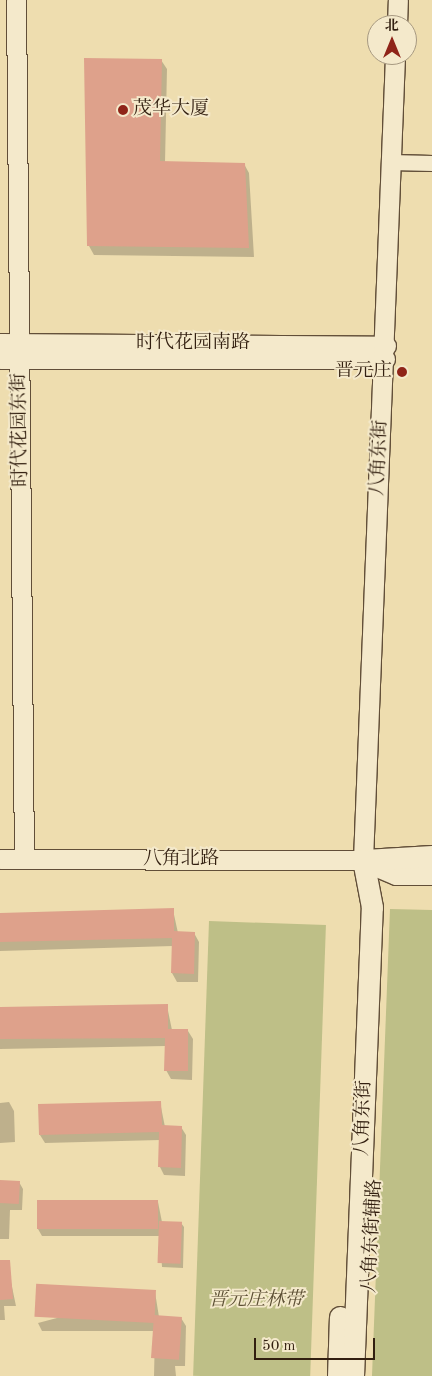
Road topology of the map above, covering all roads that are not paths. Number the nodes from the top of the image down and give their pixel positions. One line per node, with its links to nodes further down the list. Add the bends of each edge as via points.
1 (16, 0): 8 (street, 时代花园东街)
2 (398, 0): 3 (street)
3 (397, 15)
4 (395, 65): 5 (street, 八角东街)
5 (390, 162): 6 (street); 9 (street, 八角东街)
6 (432, 162)
7 (0, 344): 8 (street, 时代花园南路)
8 (19, 351): 9 (street, 时代花园南路); 10 (street, 时代花园南路); 13 (street, 时代花园东街)
9 (385, 352): 14 (street, 八角东街)
10 (0, 359)
11 (432, 856): 14 (main road, 八角北路)
12 (0, 859): 13 (street, 八角北路)
13 (24, 859): 14 (street, 八角北路)
14 (363, 860): 15 (main road, 八角北路, via 396,874); 16 (main road, 八角东街, via 372,907); 17 (main road, 八角东街)
15 (432, 874)
16 (368, 1006): 18 (main road, 八角东街); 19 (main road, 八角东街辅路, via 378,1127)
17 (338, 1376)
18 (353, 1376)
19 (367, 1376)

